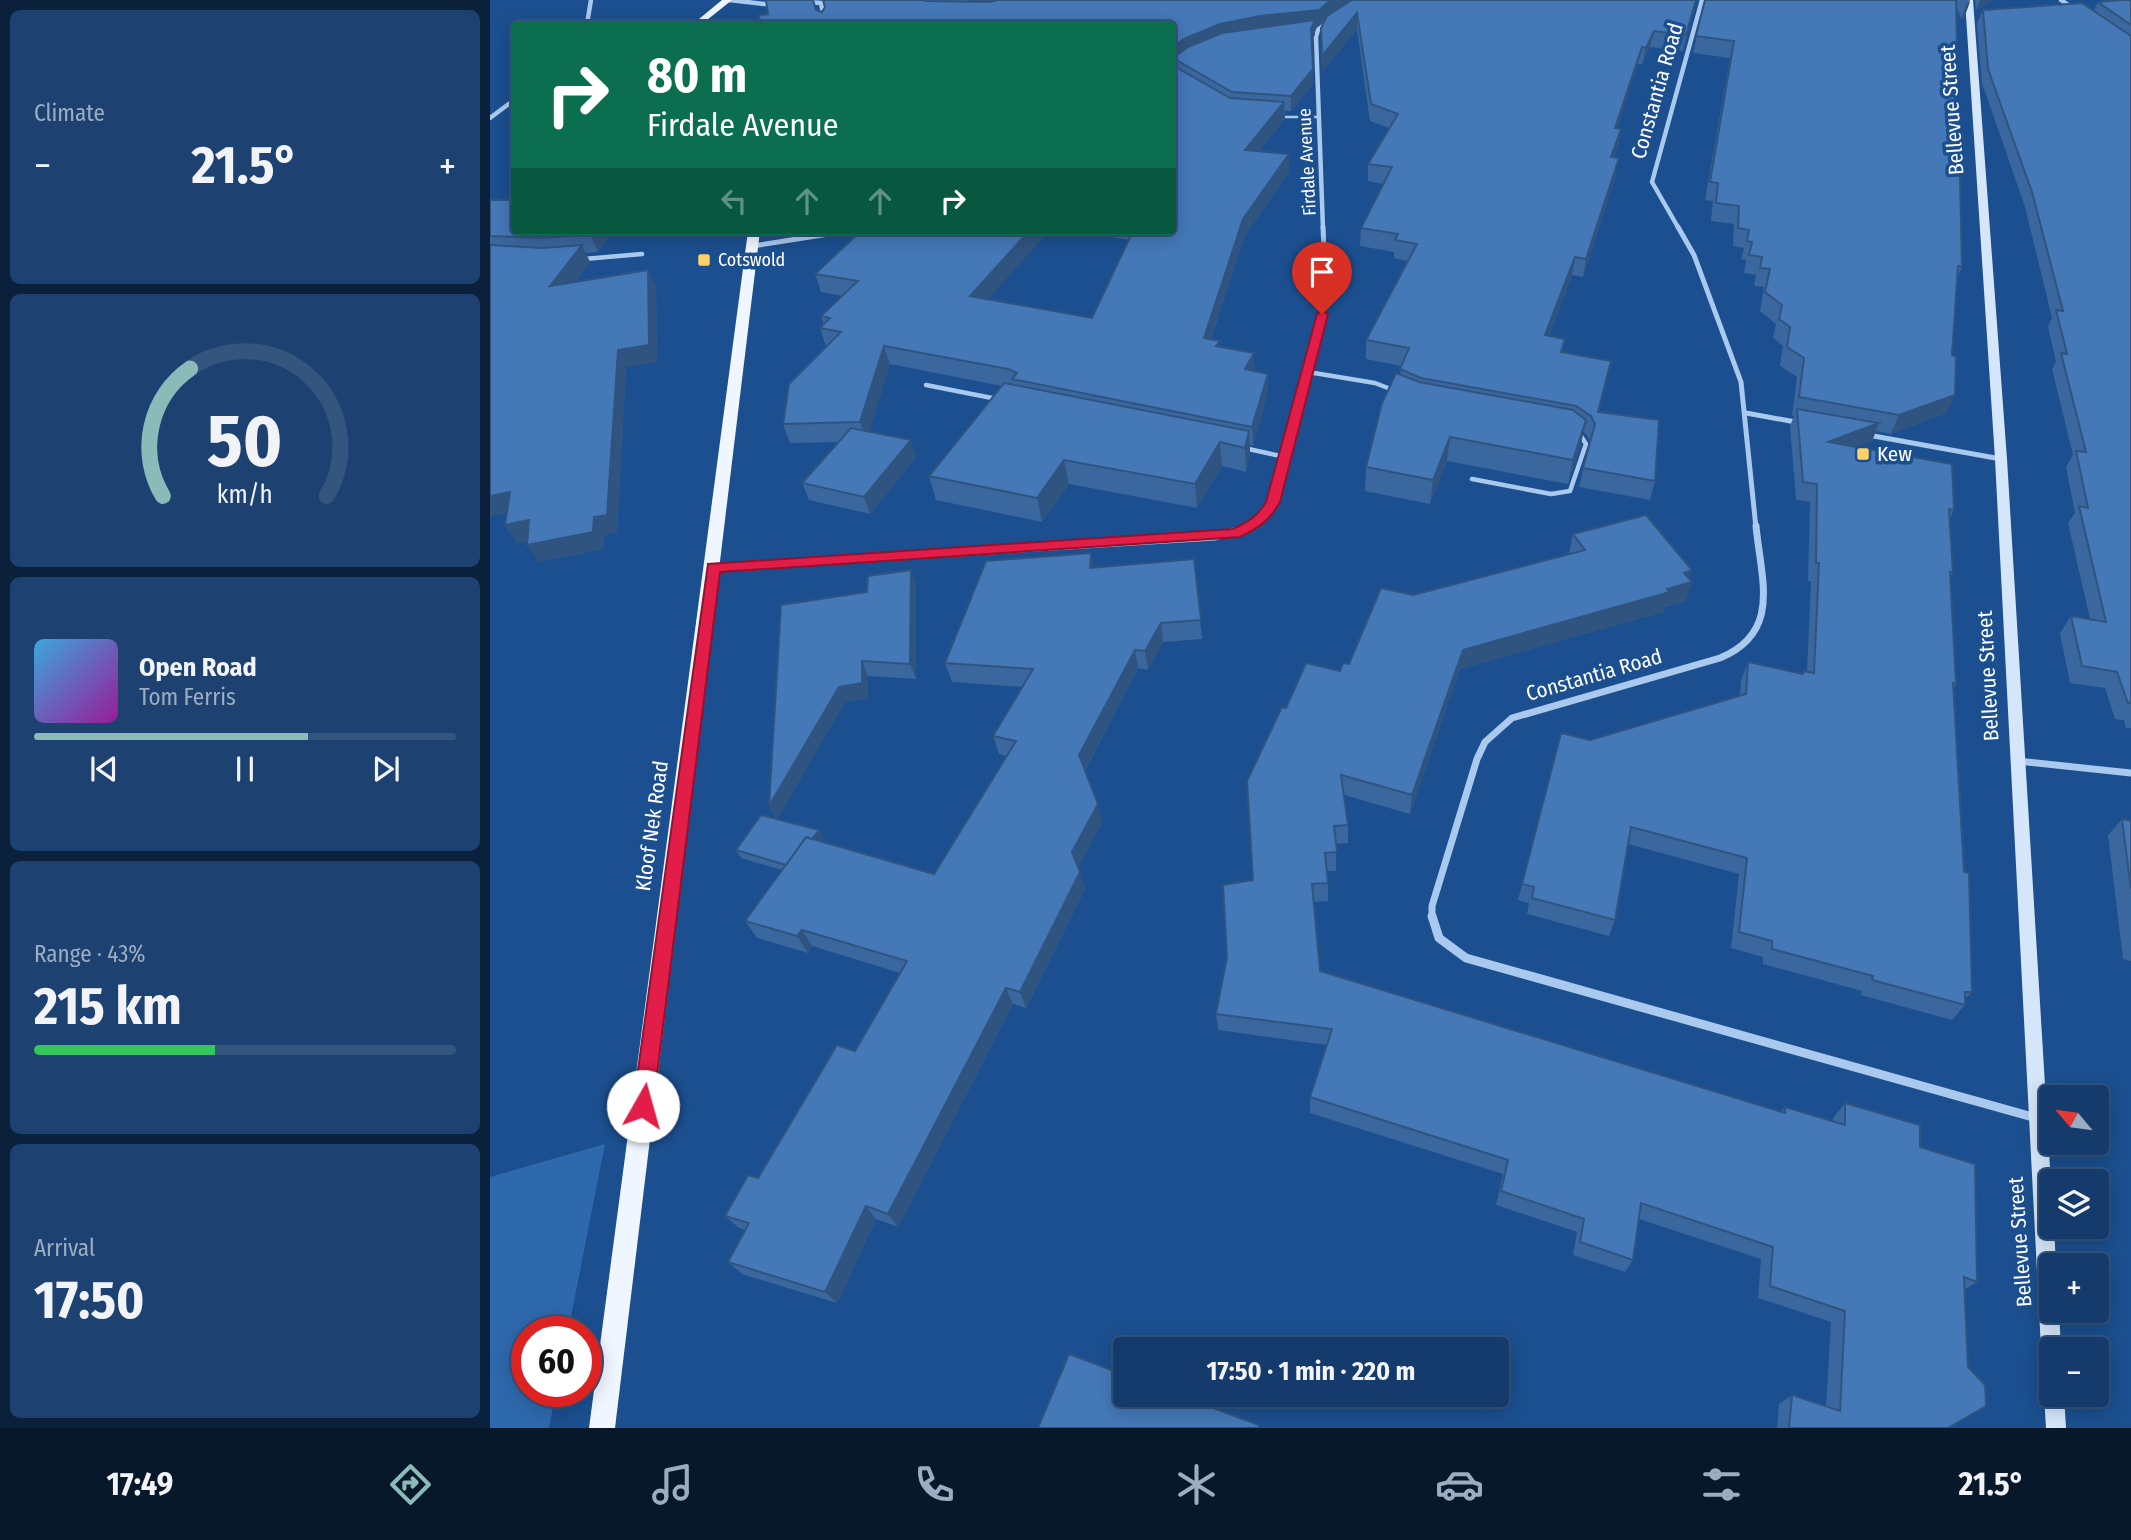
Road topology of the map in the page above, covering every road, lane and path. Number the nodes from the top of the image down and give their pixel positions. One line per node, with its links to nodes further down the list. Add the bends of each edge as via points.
1 (592, 0): 10 (street)
2 (729, 0): 7 (street); 11 (main road)
3 (1702, 0): 27 (street, Constantia Road, via 1652,182 1694,255 1736,368)
4 (1969, 0): 33 (street, Bellevue Street)
5 (2061, 0): 8 (street)
6 (800, 3): 12 (street, via 821,3)
7 (779, 6)
8 (2078, 11)
9 (1335, 17): 13 (street)
10 (588, 21)
11 (701, 21)
12 (824, 21)
13 (1318, 30): 14 (lane); 17 (street, Firdale Avenue)
14 (1305, 31)
15 (511, 102): 18 (street)
16 (1272, 116): 17 (lane)
17 (1318, 117): 23 (street, Firdale Avenue, via 1326,296)
18 (490, 118)
19 (794, 235): 20 (street)
20 (753, 238): 35 (main road, Kloof Nek Road)
21 (642, 254): 22 (lane)
22 (574, 259)
23 (1308, 372): 25 (lane, via 1375,383); 32 (street, Firdale Avenue)
24 (926, 385): 26 (lane)
25 (1402, 396)
26 (1006, 401)
27 (1746, 413): 28 (street); 38 (street, Constantia Road, via 1763,623 1754,638 1720,658 1531,710 1497,728 1478,758 1432,906 1437,938 1466,958)
28 (1812, 425)
29 (1570, 429): 34 (lane, via 1586,444 1570,491 1551,494)
30 (1864, 434): 33 (street)
31 (1232, 446): 32 (lane)
32 (1285, 457): 35 (street, Firdale Avenue, via 1266,515 1235,533)
33 (2000, 459): 36 (street, Bellevue Street)
34 (1472, 479)
35 (713, 568): 41 (main road, Kloof Nek Road)
36 (2017, 761): 37 (street); 38 (street, Bellevue Street)
37 (2131, 773)
38 (2037, 1119): 39 (street, Bellevue Street)
39 (2050, 1337)
40 (2055, 1407): 42 (street)
41 (602, 1428)
42 (2056, 1428)

